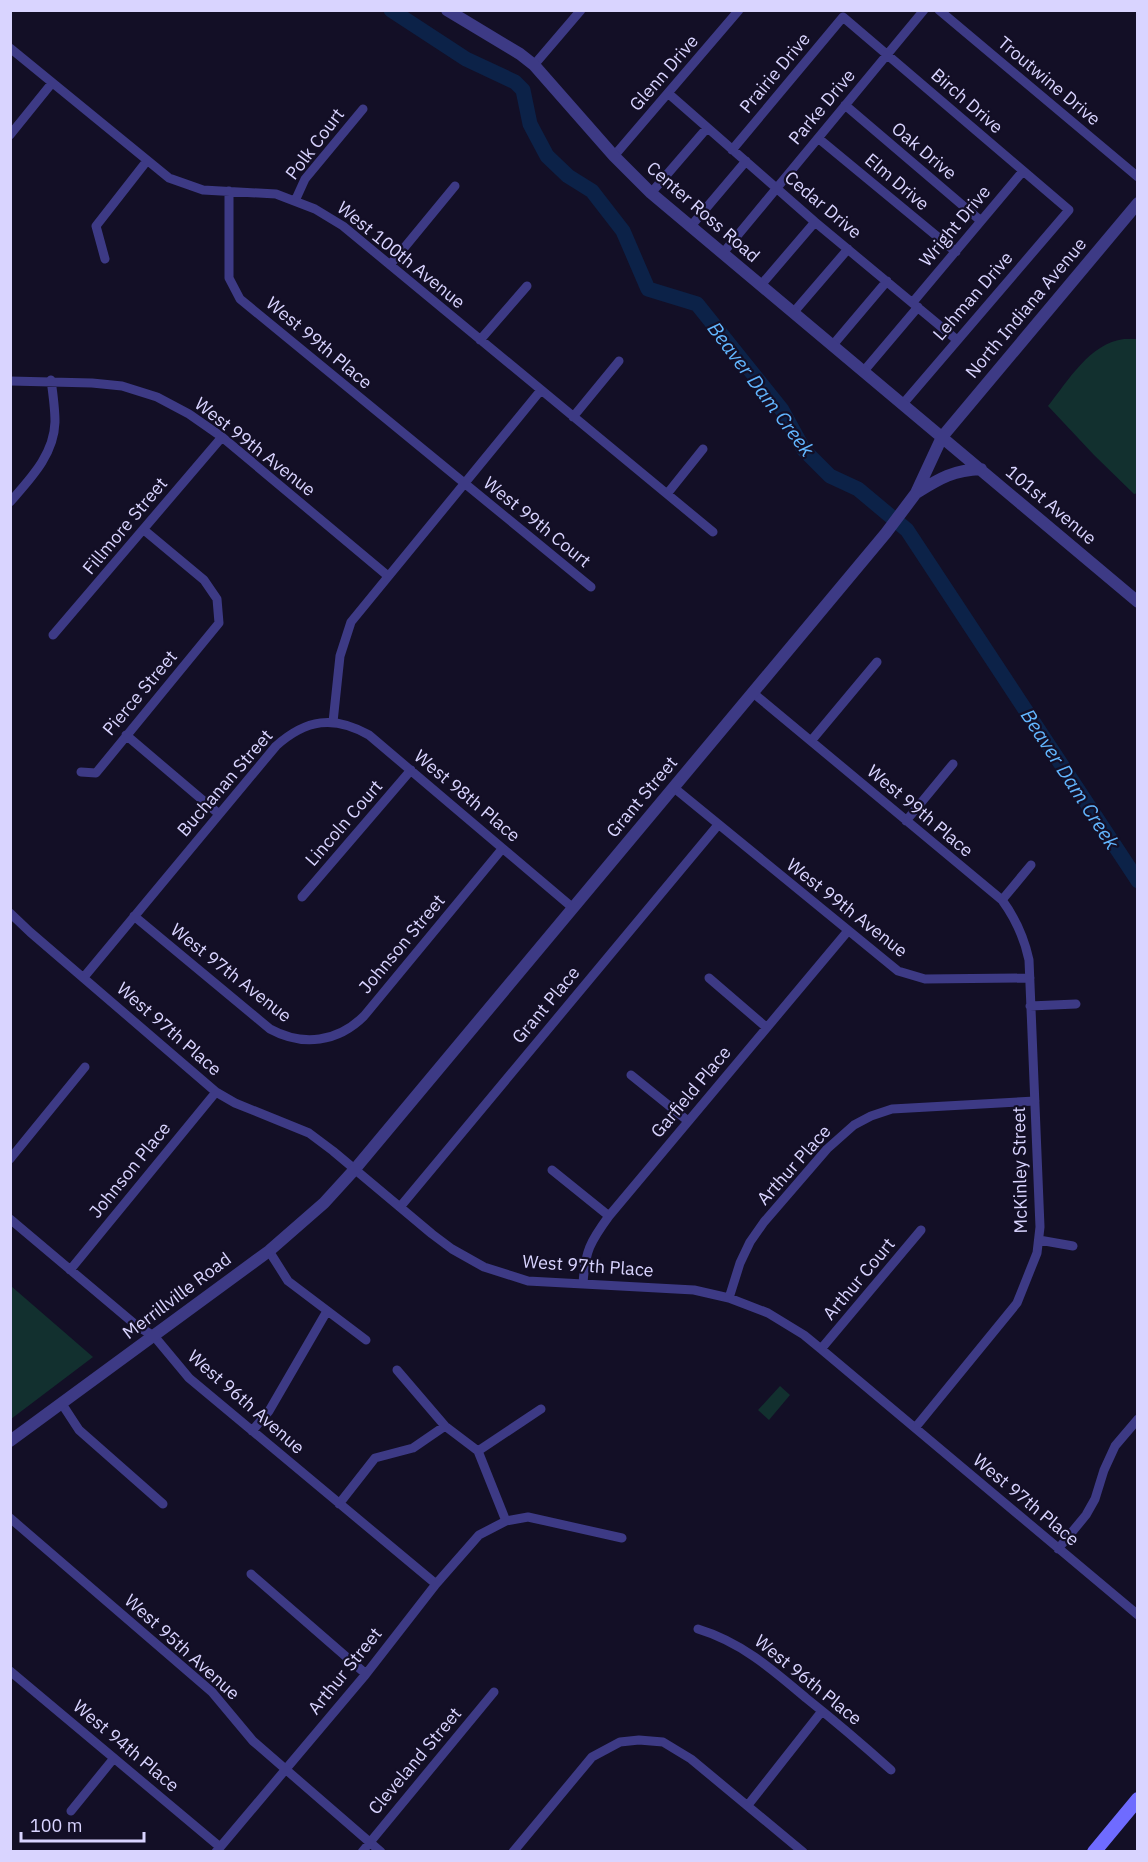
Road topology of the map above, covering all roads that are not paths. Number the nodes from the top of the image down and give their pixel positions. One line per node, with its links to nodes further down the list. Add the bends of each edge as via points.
1 (447, 10): 9 (street, Center Ross Road)
2 (581, 10): 9 (street)
3 (739, 10): 11 (street, Glenn Drive)
4 (924, 10): 8 (street, Parke Drive)
5 (939, 10): 22 (street, Troutwine Drive)
6 (843, 17): 8 (street, Birch Drive); 17 (street, Prairie Drive)
7 (10, 48): 10 (street, West 100th Avenue)
8 (887, 54): 12 (street, Parke Drive); 21 (street, Birch Drive)
9 (534, 65): 18 (street, Center Ross Road)
10 (52, 83): 15 (street); 20 (street, West 100th Avenue)
11 (669, 94): 14 (street, Cedar Drive); 18 (street, Glenn Drive)
12 (845, 105): 16 (street, Parke Drive); 30 (street, Oak Drive)
13 (363, 109): 27 (street, Polk Court, via 306,179)
14 (707, 128): 17 (street, Cedar Drive); 26 (street)
15 (10, 135)
16 (818, 138): 24 (street, Parke Drive); 34 (street, Elm Drive)
17 (732, 150): 19 (street, Cedar Drive)
18 (614, 156): 26 (street, Center Ross Road)
19 (746, 161): 24 (street, Cedar Drive); 32 (street)
20 (146, 162): 25 (street, West 100th Avenue, via 186,186); 36 (street, via 96,226)
21 (1023, 171): 29 (street, Birch Drive); 30 (street, Wright Drive)
22 (1137, 177)
23 (455, 186): 37 (street)
24 (777, 188): 31 (street, Cedar Drive); 35 (street, Parke Drive)
25 (229, 191): 27 (street, West 100th Avenue, via 276,194); 57 (street, West 99th Place, via 229,278 240,299)
26 (651, 193): 32 (street, Center Ross Road)
27 (295, 201): 37 (street, West 100th Avenue, via 332,219)
28 (1137, 203): 54 (street, North Indiana Avenue)
29 (1069, 210): 44 (street, Lehman Drive)
30 (981, 221): 34 (street, Wright Drive)
31 (815, 222): 33 (street, Cedar Drive); 39 (street)
32 (691, 226): 35 (street, Center Ross Road)
33 (848, 249): 38 (street, Cedar Drive); 42 (street)
34 (956, 252): 41 (street, Wright Drive)
35 (723, 253): 39 (street, Center Ross Road)
36 (105, 259)
37 (390, 265): 43 (street, West 100th Avenue)
38 (886, 281): 41 (street, Cedar Drive); 45 (street)
39 (761, 285): 42 (street, Center Ross Road)
40 (527, 286): 43 (street)
41 (915, 304): 44 (street, Cedar Drive); 47 (street, Wright Drive)
42 (793, 313): 45 (street, Center Ross Road)
43 (480, 340): 50 (street, West 100th Avenue)
44 (957, 340): 51 (street, Lehman Drive)
45 (832, 346): 47 (street, Center Ross Road)
46 (619, 361): 52 (street)
47 (863, 372): 51 (street, Center Ross Road)
48 (51, 380): 49 (street, West 99th Avenue); 53 (street, West 99th Avenue, via 122,386 157,397); 60 (street, via 55,423 51,448)
49 (10, 381)
50 (541, 390): 52 (street, West 100th Avenue); 57 (street)
51 (902, 405): 54 (street, Center Ross Road)
52 (573, 417): 59 (street, West 100th Avenue)
53 (222, 437): 61 (street, Fillmore Street); 63 (street, West 99th Avenue)
54 (942, 437): 56 (street, 101st Avenue); 58 (street, Grant Street)
55 (703, 449): 59 (street)
56 (981, 470): 58 (street, via 944,476); 65 (street, 101st Avenue)
57 (463, 483): 63 (street); 64 (street, West 99th Court)
58 (916, 493): 68 (street, Grant Street)
59 (667, 494): 62 (street, West 100th Avenue)
60 (10, 502)
61 (144, 530): 66 (street, Fillmore Street); 70 (street, Pierce Street, via 204,580 217,598 219,623)
62 (713, 532)
63 (388, 576): 69 (street, via 351,622 340,656)
64 (591, 587)
65 (1137, 602)
66 (54, 635)
67 (877, 662): 71 (street)
68 (752, 692): 71 (street, West 99th Place); 75 (street, Grant Street)
69 (333, 722): 73 (street, West 98th Place, via 369,735); 76 (street, Buchanan Street, via 306,726 288,735)
70 (126, 735): 74 (street, Pierce Street, via 96,773); 76 (street)
71 (811, 741): 77 (street, West 99th Place)
72 (953, 764): 77 (street)
73 (411, 770): 79 (street, West 98th Place); 81 (street, Lincoln Court)
74 (81, 772)
75 (673, 788): 78 (street, West 99th Avenue); 83 (street, Grant Street)
76 (219, 814): 85 (street, Buchanan Street)
77 (906, 820): 82 (street, West 99th Place)
78 (718, 825): 86 (street, West 99th Avenue); 102 (street, Grant Place)
79 (502, 849): 83 (street, West 98th Place); 93 (street, Johnson Street, via 364,1016 337,1035)
80 (1031, 865): 82 (street)
81 (302, 897)
82 (1002, 900): 89 (street, West 99th Place, via 1025,939)
83 (573, 908): 100 (street, Grant Street)
84 (10, 913): 87 (street, West 97th Place)
85 (134, 916): 87 (street, Buchanan Street); 93 (street, West 97th Avenue, via 270,1029 297,1040)
86 (847, 932): 89 (street, West 99th Avenue, via 898,971 925,979); 92 (street, Garfield Place)
87 (84, 977): 96 (street, West 97th Place)
88 (709, 978): 92 (street)
89 (1030, 978): 91 (street, McKinley Street)
90 (1076, 1004): 91 (street)
91 (1030, 1006): 97 (street, McKinley Street)
92 (766, 1027): 98 (street, Garfield Place)
93 (315, 1040)
94 (85, 1067): 99 (street)
95 (631, 1075): 98 (street)
96 (216, 1092): 100 (street, West 97th Place, via 309,1133); 109 (street, Johnson Place)
97 (1035, 1101): 106 (street, McKinley Street); 111 (street, Arthur Place, via 892,1109 854,1125 827,1149 764,1222 740,1263)
98 (688, 1121): 103 (street, Garfield Place)
99 (10, 1159)
100 (355, 1169): 102 (street, West 97th Place); 108 (street, Merrillville Road, via 324,1203)
101 (552, 1170): 103 (street)
102 (400, 1207): 110 (street, West 97th Place, via 452,1249 484,1267 528,1281)
103 (609, 1216): 110 (street, Garfield Place, via 585,1256)
104 (10, 1219): 109 (street, West 96th Avenue)
105 (921, 1230): 115 (street, Arthur Court)
106 (1039, 1240): 107 (street); 121 (street, McKinley Street, via 1017,1303)
107 (1073, 1246)
108 (269, 1251): 112 (street, via 288,1281); 113 (street, Merrillville Road)
109 (70, 1270): 113 (street, West 96th Avenue)
110 (583, 1284): 111 (street, West 97th Place, via 694,1290)
111 (729, 1298): 115 (street, West 97th Place, via 768,1313)
112 (327, 1311): 114 (street); 122 (street, via 269,1411)
113 (154, 1336): 117 (street, Merrillville Road); 122 (street, West 96th Avenue, via 189,1378)
114 (366, 1340)
115 (821, 1349): 121 (street, West 97th Place)
116 (397, 1370): 120 (street)
117 (62, 1404): 123 (street, Merrillville Road); 125 (street, via 79,1430)
118 (541, 1409): 124 (street)
119 (1137, 1419): 130 (street, via 1115,1446 1086,1515)
120 (445, 1426): 124 (street); 126 (street, via 413,1448 375,1458)
121 (915, 1428): 130 (street, West 97th Place)
122 (252, 1431): 126 (street, West 96th Avenue)
123 (10, 1441)
124 (478, 1451): 128 (street)
125 (163, 1503)
126 (339, 1504): 132 (street, West 96th Avenue)
127 (10, 1518): 140 (street, West 95th Avenue, via 212,1692 253,1741)
128 (506, 1521): 129 (street, via 528,1517); 132 (street, Arthur Street, via 479,1535)
129 (622, 1538)
130 (1058, 1549): 133 (street, West 97th Place)
131 (250, 1574): 136 (street)
132 (436, 1584): 136 (street, Arthur Street)
133 (1137, 1615)
134 (698, 1629): 138 (street, West 96th Place, via 747,1651)
135 (10, 1671): 139 (street, West 94th Place)
136 (366, 1674): 140 (street, Arthur Street)
137 (494, 1692): 145 (street, Cleveland Street)
138 (822, 1711): 141 (street, West 96th Place); 143 (street)
139 (114, 1758): 144 (street); 146 (street, West 94th Place)
140 (285, 1770): 145 (street, West 95th Avenue); 146 (street, Arthur Street)
141 (891, 1770)
142 (1137, 1799): 151 (main road)
143 (748, 1805): 149 (street, via 691,1759 663,1742 620,1742 592,1757); 150 (street)
144 (71, 1811)
145 (370, 1842): 147 (street, Cleveland Street); 148 (street, West 95th Avenue)
146 (218, 1849)
147 (362, 1851)
148 (381, 1851)
149 (513, 1851)
150 (803, 1851)
151 (1094, 1851)

